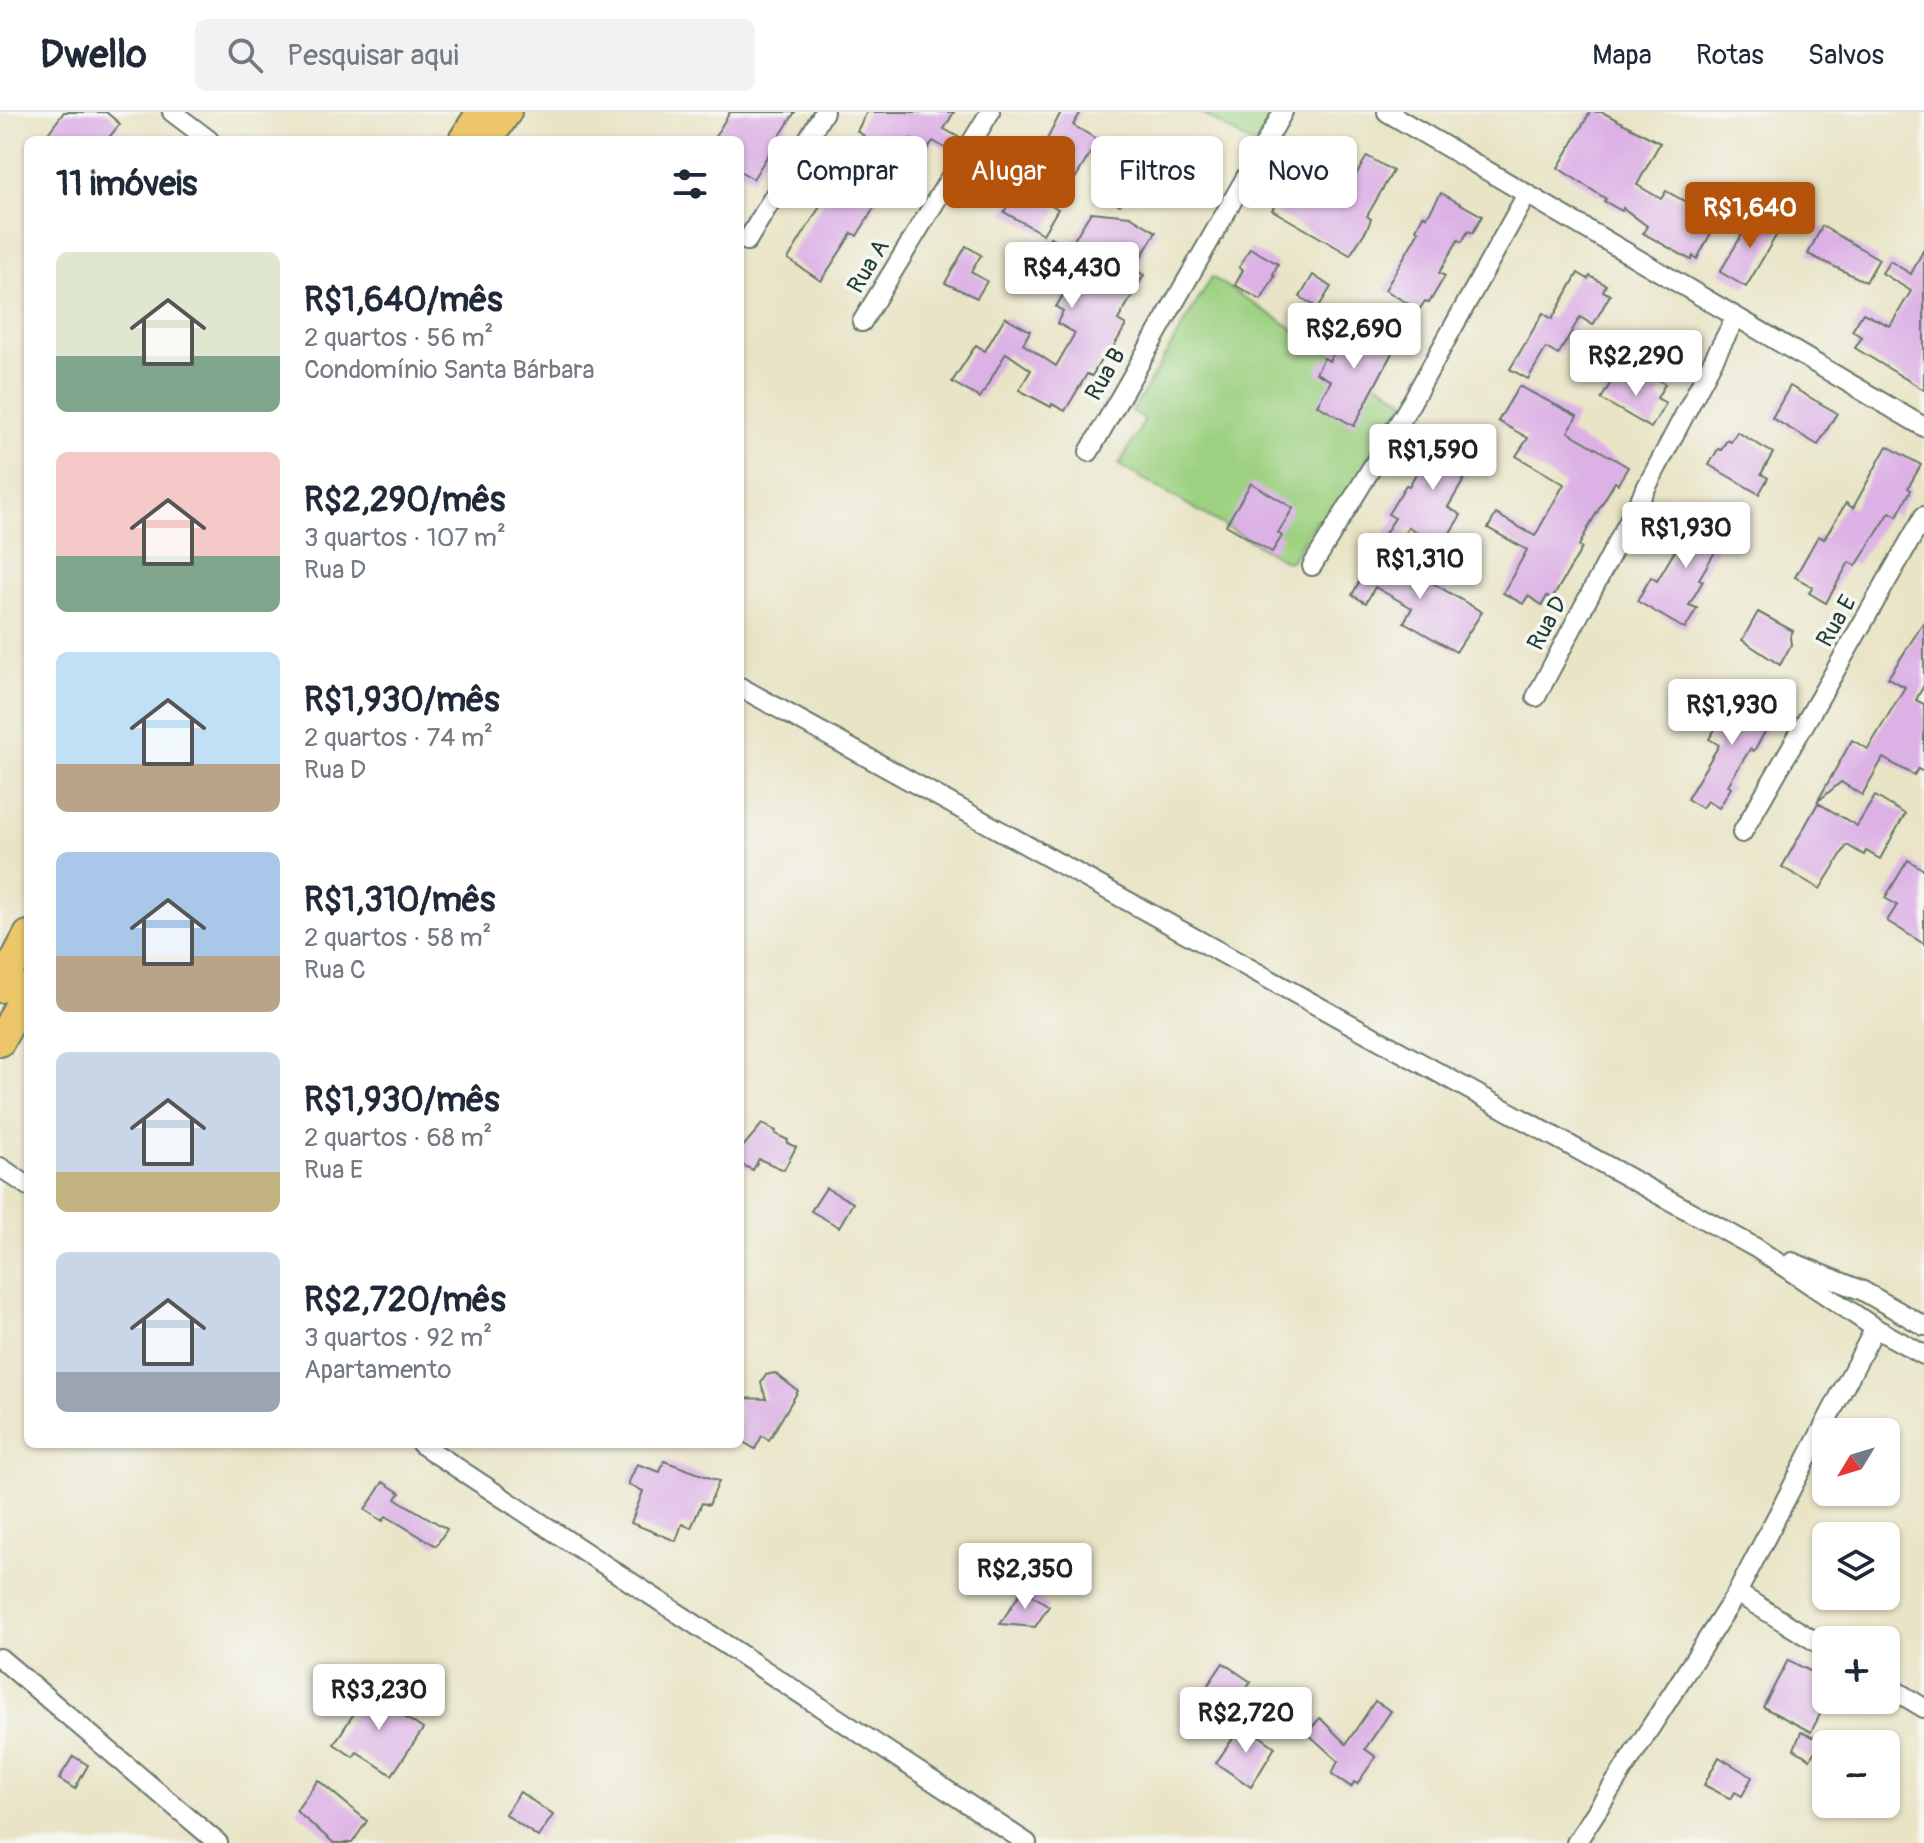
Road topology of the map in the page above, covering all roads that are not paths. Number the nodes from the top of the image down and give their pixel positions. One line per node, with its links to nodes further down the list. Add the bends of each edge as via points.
1 (172, 112): 8 (street)
2 (481, 112): 9 (main road)
3 (507, 112): 10 (main road)
4 (824, 112): 12 (street)
5 (990, 112): 14 (street, Rua A)
6 (1283, 112): 16 (street, Rua B)
7 (1387, 112): 11 (street)
8 (204, 136)
9 (466, 136)
10 (491, 136)
11 (1527, 194): 13 (street); 18 (street, via 1411,403)
12 (747, 241)
13 (1736, 317): 15 (street); 20 (street, Rua D)
14 (862, 322)
15 (1924, 427)
16 (1089, 452)
17 (1924, 516): 21 (street, Rua E)
18 (1312, 566)
19 (744, 689): 28 (street)
20 (1536, 697)
21 (1742, 833)
22 (24, 943): 23 (main road)
23 (0, 988)
24 (24, 996): 25 (main road)
25 (0, 1042)
26 (0, 1167): 27 (street)
27 (24, 1183)
28 (1756, 1248): 29 (street, via 1863,1291); 30 (street)
29 (1924, 1326)
30 (1875, 1328): 31 (street); 33 (street)
31 (1924, 1355)
32 (427, 1448): 39 (street)
33 (1737, 1593): 34 (street); 40 (street)
34 (1812, 1639)
35 (0, 1658): 38 (street)
36 (1900, 1693): 37 (street)
37 (1924, 1708)
38 (218, 1843)
39 (1027, 1843)
40 (1576, 1843)

